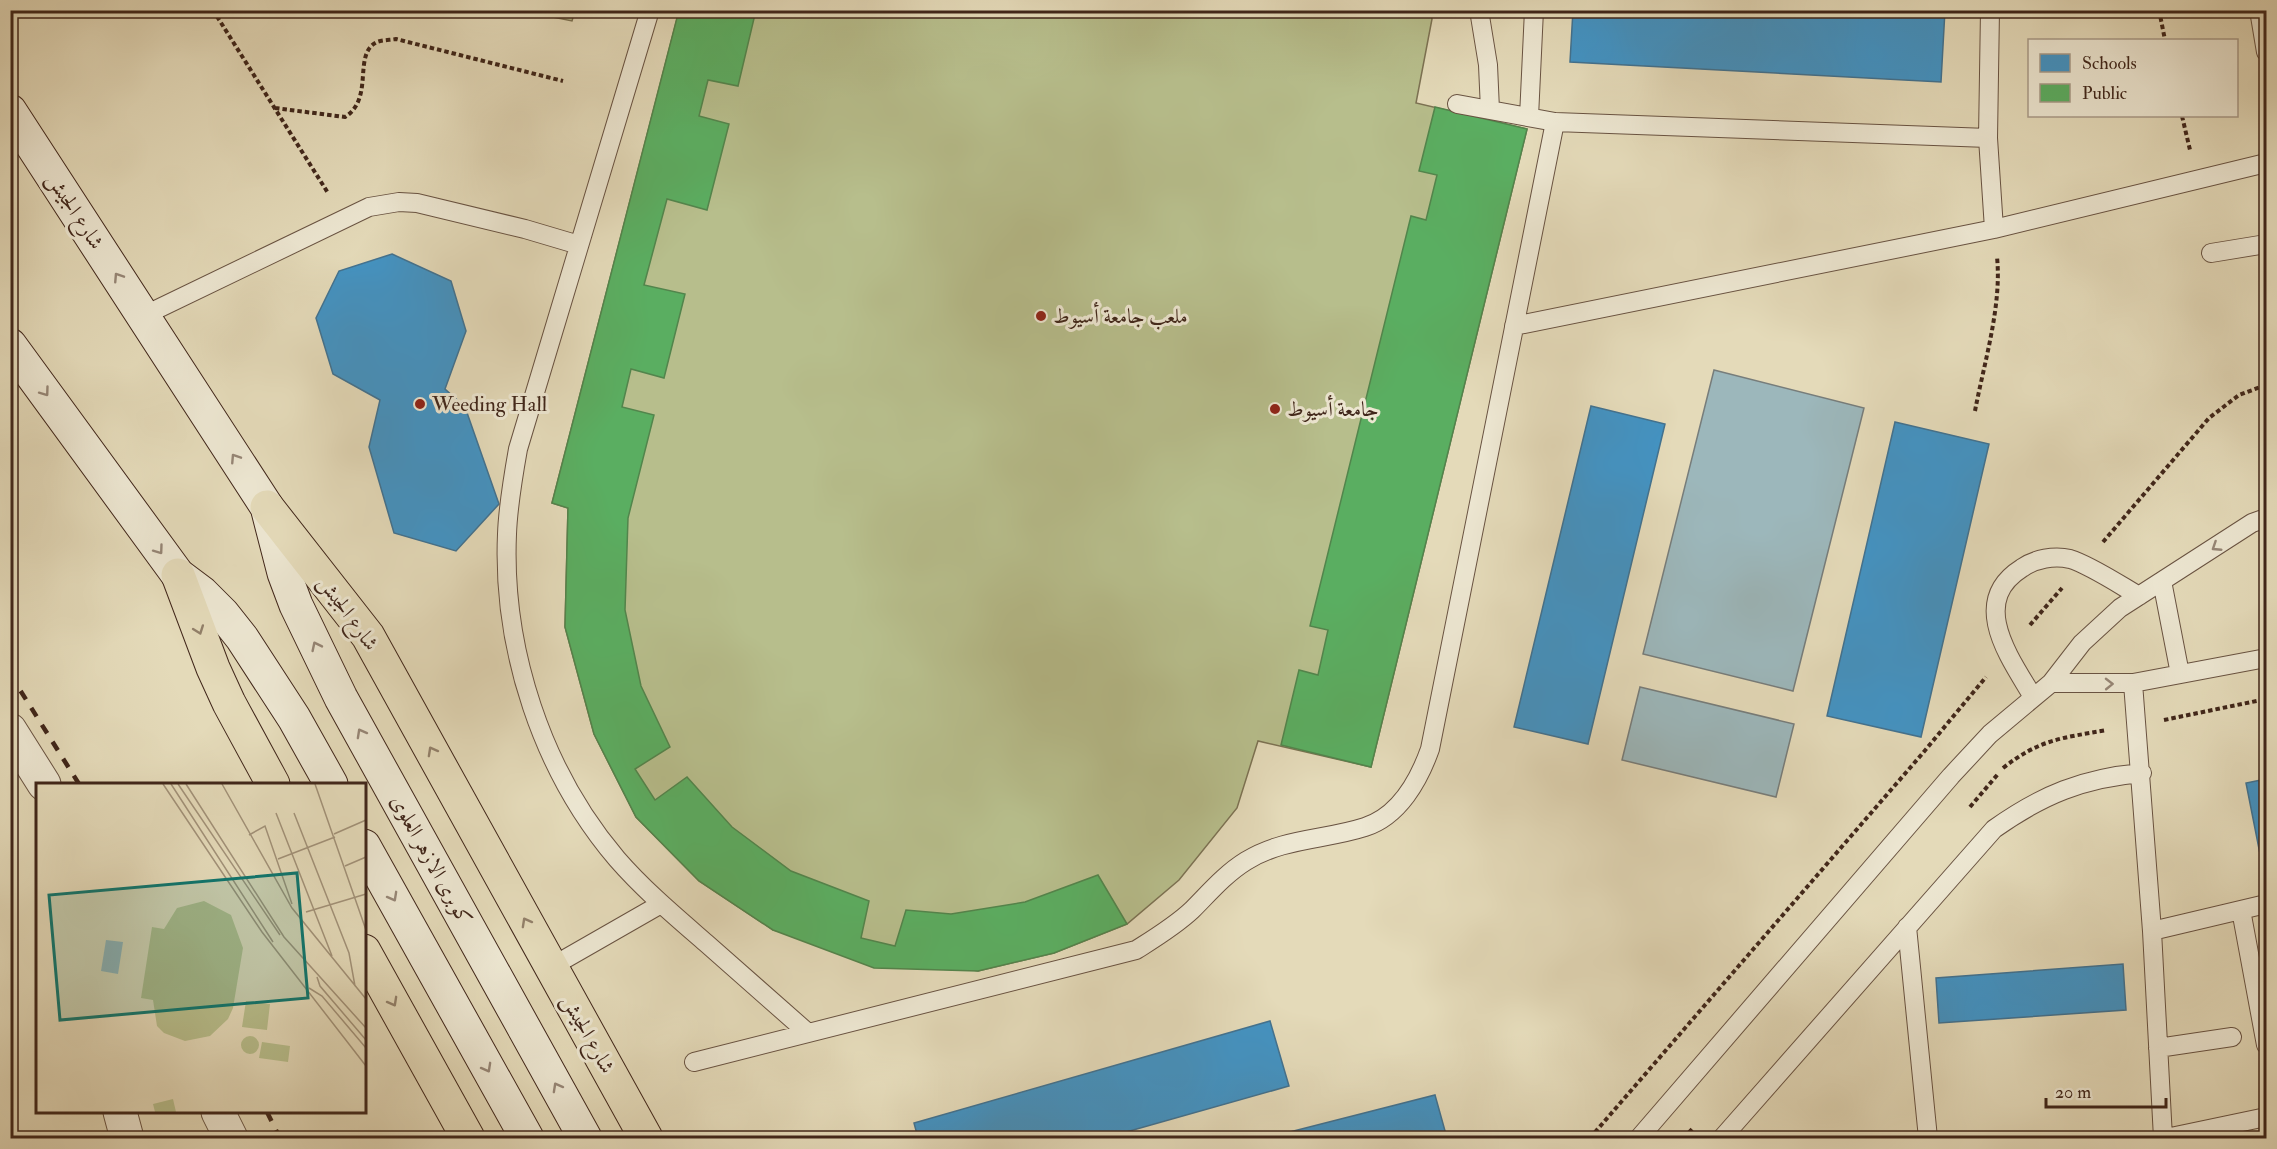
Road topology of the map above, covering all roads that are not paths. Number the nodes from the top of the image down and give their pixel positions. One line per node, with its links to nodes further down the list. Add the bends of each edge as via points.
1 (650, 10): 16 (lane)
2 (1479, 10): 8 (lane)
3 (1534, 10): 10 (lane)
4 (1990, 10): 12 (lane)
5 (2259, 10): 6 (lane)
6 (2266, 52)
7 (1457, 104): 8 (lane)
8 (1490, 110): 10 (lane)
9 (11, 112): 18 (main road, شارع الجيش, one-way to 9)
10 (1529, 117): 11 (lane)
11 (1555, 122): 12 (lane); 19 (lane)
12 (1988, 138): 14 (lane)
13 (2266, 163): 14 (lane)
14 (1994, 229): 19 (lane)
15 (2266, 244): 17 (lane)
16 (579, 245): 18 (lane, via 417,203 384,203); 38 (lane, via 518,449 507,535 512,622 532,706 568,786 590,824)
17 (2211, 253)
18 (143, 316): 22 (main road, شارع الجيش, one-way to 18)
19 (1514, 326): 45 (lane, via 1430,749 1409,793 1366,827 1287,843 1260,853 1233,870 1176,924 1136,950)
20 (10, 345): 24 (main road, one-way to 24)
21 (2266, 505): 23 (lane)
22 (267, 507): 44 (main road, شارع الجيش, one-way to 22, via 368,636); 57 (main road, كوبرى الازهر العلوى, one-way to 22, via 341,698 296,604)
23 (2259, 521): 25 (lane, one-way to 25)
24 (178, 576): 35 (main road, one-way to 35, via 217,677); 36 (main road, via 202,593 242,638 294,718)
25 (2162, 581): 26 (lane); 28 (lane)
26 (2139, 596): 29 (lane, via 2082,643); 31 (lane, via 2070,559 2050,557 2014,572 1995,607 1996,627)
27 (2266, 658): 28 (lane)
28 (2180, 674): 30 (lane)
29 (2051, 683): 30 (lane, one-way to 30); 31 (lane)
30 (2133, 683): 33 (lane)
31 (2033, 697): 59 (lane, via 1990,734 1951,776)
32 (10, 730): 34 (main road)
33 (2142, 773): 41 (lane, via 2088,781 2016,813 1994,829); 42 (lane)
34 (43, 783)
35 (272, 783)
36 (329, 783)
37 (366, 850): 56 (main road, one-way to 56)
38 (661, 904): 44 (lane); 45 (lane)
39 (2266, 904): 40 (lane)
40 (2241, 910): 42 (lane); 47 (lane)
41 (1907, 927): 60 (lane); 61 (lane)
42 (2152, 931): 48 (lane)
43 (366, 955): 55 (main road, one-way to 55)
44 (551, 967): 58 (main road, شارع الجيش)
45 (808, 1033): 49 (lane)
46 (2232, 1037): 48 (lane)
47 (2266, 1045)
48 (2158, 1048): 62 (lane)
49 (694, 1062)
50 (120, 1113): 53 (main road)
51 (218, 1113): 54 (main road)
52 (2266, 1117): 62 (lane)
53 (127, 1138)
54 (231, 1138)
55 (468, 1138)
56 (527, 1138)
57 (585, 1138)
58 (646, 1138)
59 (1639, 1138)
60 (1722, 1138)
61 (1928, 1138)
62 (2164, 1138)

